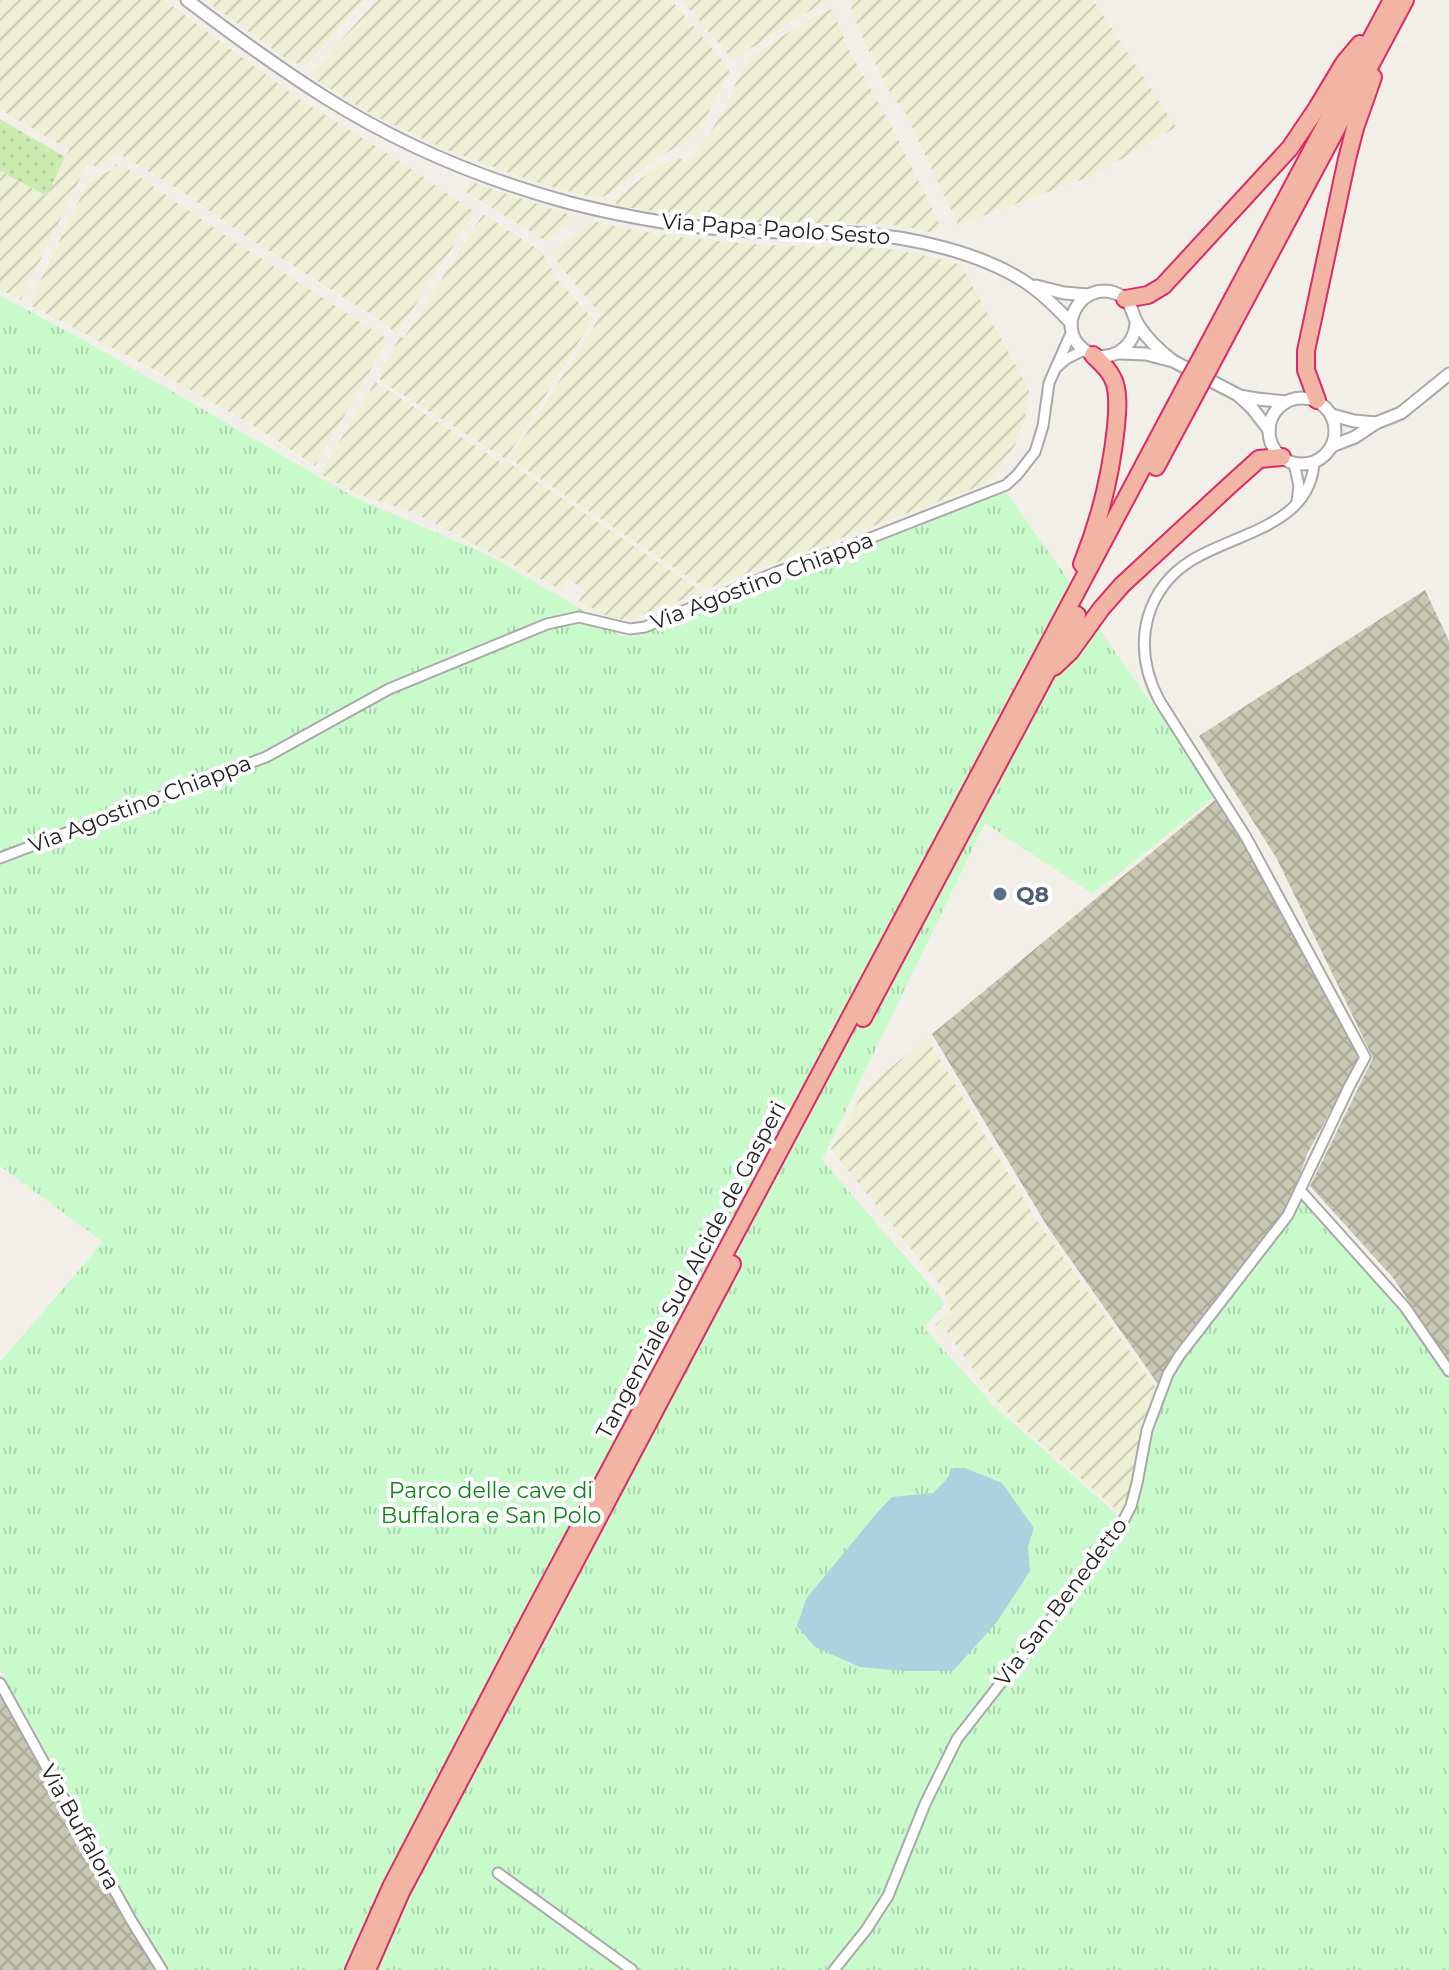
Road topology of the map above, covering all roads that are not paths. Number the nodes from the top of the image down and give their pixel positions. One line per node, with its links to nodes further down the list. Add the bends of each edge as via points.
1 (187, 0): 5 (street, Via Papa Paolo Sesto, via 353,114 432,154 515,186 673,224 870,234 921,242 966,255)
2 (1392, 0): 4 (highway)
3 (1405, 0): 4 (highway)
4 (1383, 28): 7 (highway, via 1344,63 1267,174 1163,286); 16 (highway, via 1378,67 1349,151 1306,351 1307,375); 25 (highway, bridge)
5 (1028, 284): 6 (street, Via Papa Paolo Sesto); 9 (street, Via Papa Paolo Sesto)
6 (1088, 295): 7 (street, Via Papa Paolo Sesto, via 1107,291); 9 (street, via 1074,310)
7 (1125, 299): 8 (street)
8 (1136, 323): 11 (street, via 1131,341); 12 (street)
9 (1071, 327): 10 (street, Via Papa Paolo Sesto, via 1076,342); 13 (street, Via Agostino Chiappa)
10 (1088, 353): 11 (street); 13 (street, via 1066,359); 26 (highway, via 1108,369 1115,385 1115,438 1094,531)
11 (1118, 353): 12 (street)
12 (1173, 361): 15 (street)
13 (1053, 370): 28 (street, Via Agostino Chiappa, via 1035,452 1006,485 645,627 630,629 579,617 547,624 389,689 266,757)
14 (1449, 374): 19 (street, via 1411,406)
15 (1238, 395): 17 (street); 20 (street)
16 (1317, 400): 17 (street); 18 (street)
17 (1286, 402): 20 (street, via 1276,410)
18 (1332, 415): 19 (street); 21 (street)
19 (1376, 423): 21 (street)
20 (1269, 430): 22 (street, via 1273,445)
21 (1332, 446): 23 (street)
22 (1288, 460): 23 (street); 24 (street, via 1299,486); 27 (highway, via 1259,459 1218,495 1122,585)
23 (1314, 462): 24 (street, via 1311,480)
24 (1297, 501): 29 (street, Via San Benedetto, via 1282,517 1191,560 1171,577 1150,611 1144,650 1159,700 1246,837 1365,1057)
25 (1078, 601): 26 (highway, Tangenziale Sud Alcide de Gasperi); 27 (highway, Tangenziale Sud Alcide de Gasperi)
26 (1050, 643): 34 (highway, Tangenziale Sud Alcide de Gasperi, via 524,1632 391,1887)
27 (1047, 673): 35 (highway, Tangenziale Sud Alcide de Gasperi, via 546,1615 401,1892)
28 (0, 858)
29 (1300, 1190): 30 (street, via 1405,1307); 37 (street, Via San Benedetto, via 1288,1215 1168,1374 1147,1430 1131,1506 1115,1537 957,1739 888,1896)
30 (1449, 1371)
31 (0, 1683): 33 (street, Via Buffalora)
32 (498, 1873): 36 (street)
33 (162, 1970)
34 (354, 1970)
35 (367, 1970)
36 (632, 1970)
37 (834, 1970)

